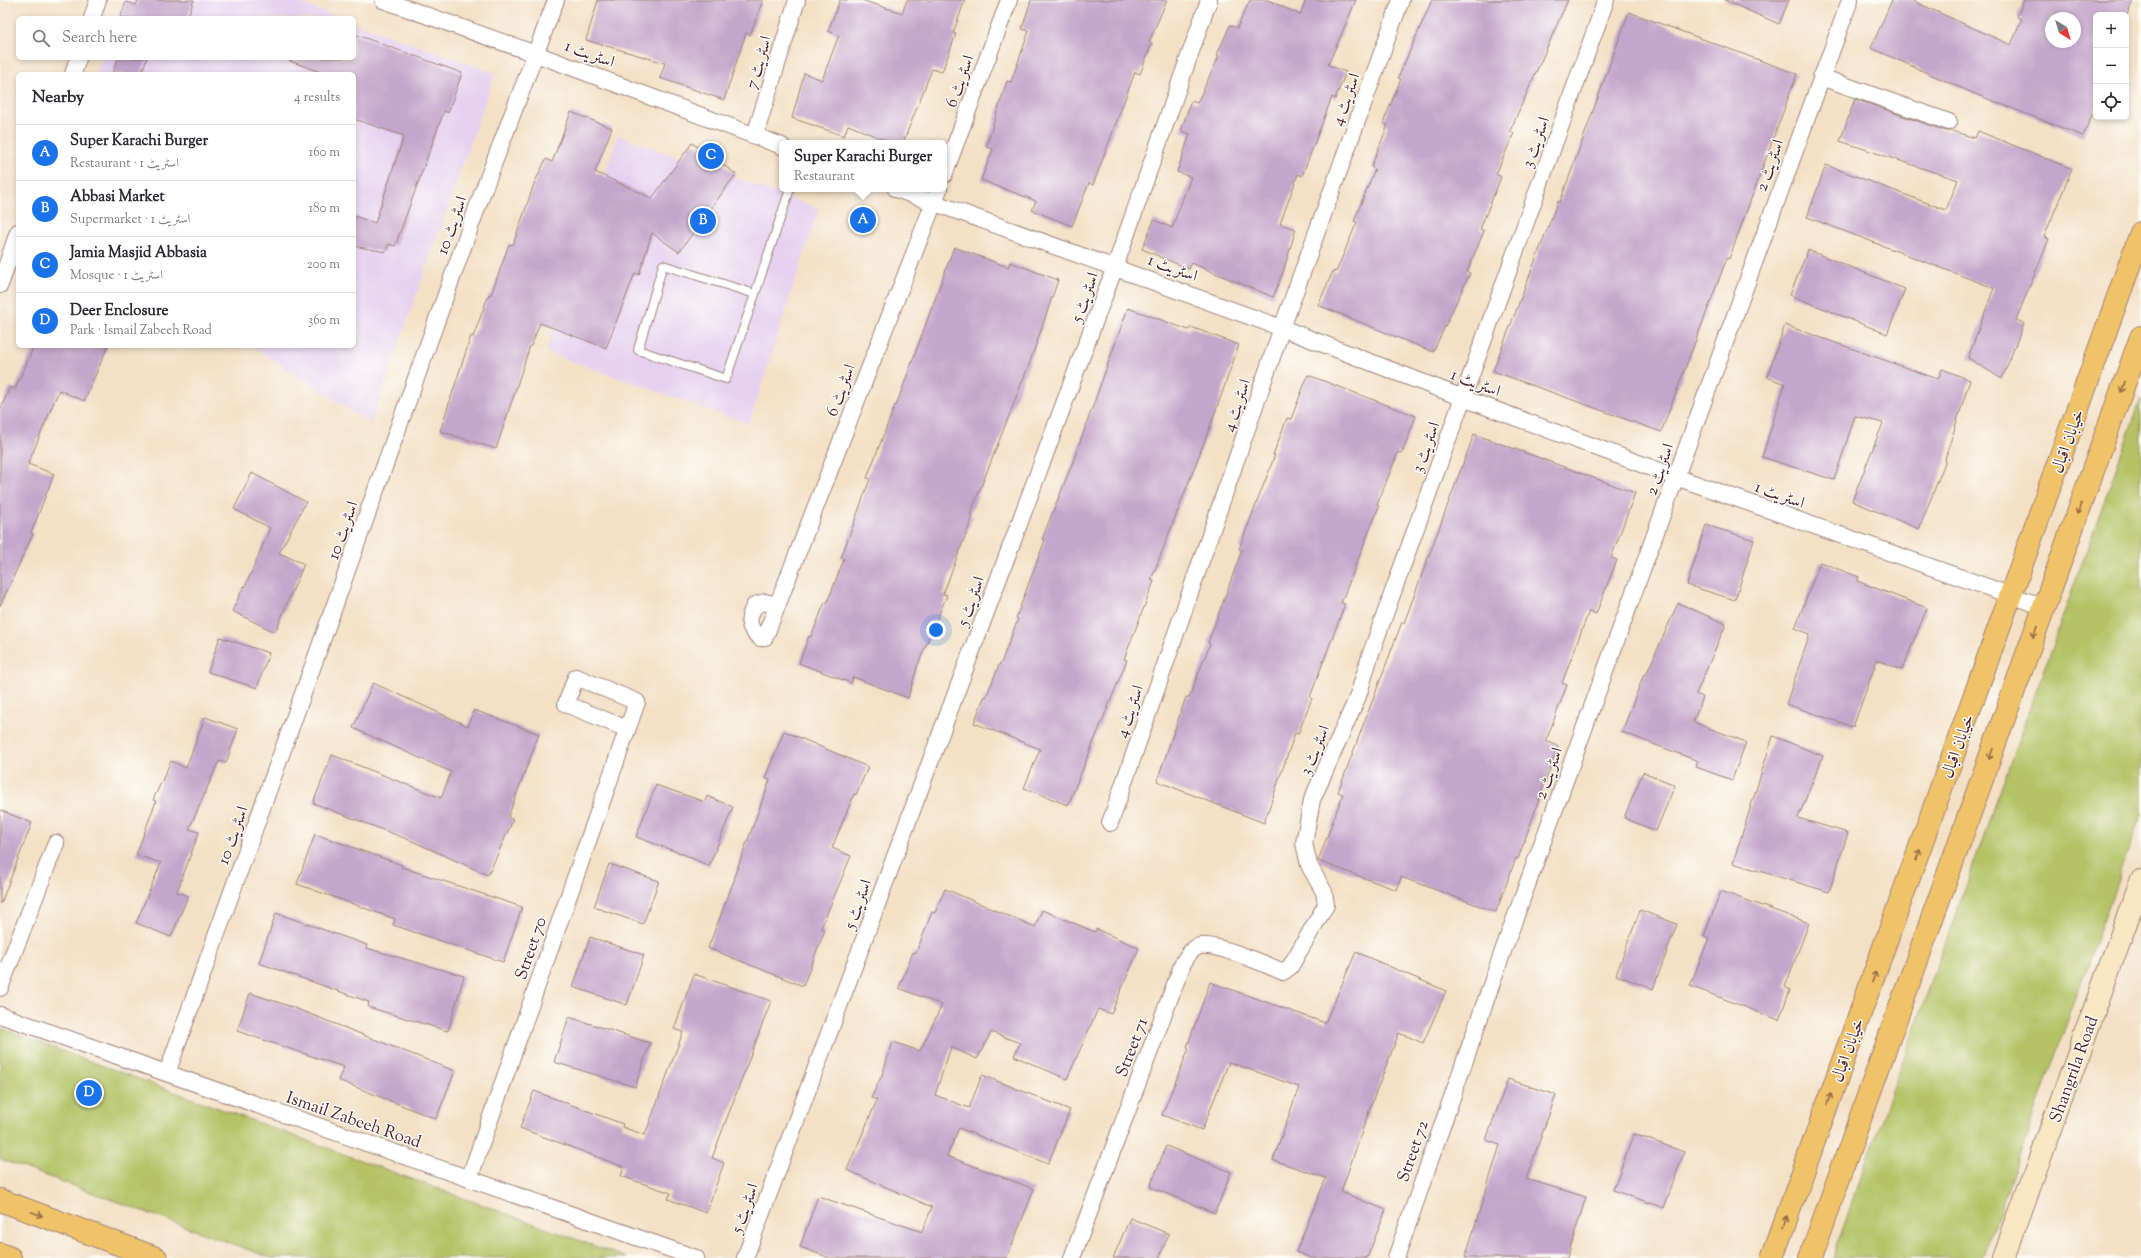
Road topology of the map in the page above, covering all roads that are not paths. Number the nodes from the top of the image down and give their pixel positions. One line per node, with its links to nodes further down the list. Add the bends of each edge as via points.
1 (98, 0): 10 (street)
2 (383, 0): 11 (street, اسٹریٹ 1)
3 (556, 0): 11 (street, اسٹریٹ 10)
4 (797, 0): 16 (street, اسٹریٹ 7)
5 (1009, 0): 18 (street, اسٹریٹ 6)
6 (1208, 0): 24 (street, اسٹریٹ 5)
7 (1401, 0): 27 (street, اسٹریٹ 4)
8 (1606, 0): 29 (street, اسٹریٹ 3)
9 (1850, 0): 14 (street, اسٹریٹ 2)
10 (93, 16)
11 (536, 54): 16 (street, اسٹریٹ 1); 42 (street, اسٹریٹ 10, via 482,194)
12 (77, 60): 13 (street)
13 (74, 72)
14 (1821, 77): 15 (street); 30 (street, اسٹریٹ 2)
15 (1949, 122)
16 (755, 135): 17 (street, اسٹریٹ 1)
17 (779, 145)
18 (947, 167)
19 (789, 192): 26 (lane)
20 (913, 192): 21 (street, اسٹریٹ 1)
21 (936, 196): 24 (street, اسٹریٹ 1); 32 (street, اسٹریٹ 6)
22 (2141, 233): 31 (main road, خیابان اقبال)
23 (16, 238): 25 (street)
24 (1115, 266): 27 (street, اسٹریٹ 1); 49 (street, اسٹریٹ 5)
25 (0, 284)
26 (755, 294): 26 (lane, via 726,379 638,350 663,265)
27 (1282, 328): 29 (street, اسٹریٹ 1); 35 (street, اسٹریٹ 4)
28 (2141, 337): 33 (main road, خیابان اقبال, one-way to 33)
29 (1463, 398): 30 (street, اسٹریٹ 1); 38 (street, اسٹریٹ 3, via 1371,653 1358,696 1312,800 1304,843 1308,865 1324,892 1326,905)
30 (1676, 477): 31 (street, اسٹریٹ 1); 41 (street, اسٹریٹ 2)
31 (2011, 597): 33 (street, اسٹریٹ 1); 52 (main road, خیابان اقبال, one-way to 31)
32 (777, 605)
33 (2044, 607): 53 (main road, خیابان اقبال, one-way to 53)
34 (627, 729): 43 (street, Street 70)
35 (1110, 823)
36 (56, 843): 39 (street)
37 (2141, 881): 54 (street, Shangrila Road)
38 (1290, 967): 50 (street, Street 71, via 1284,972 1220,949 1200,946 1190,952 1183,963)
39 (0, 988)
40 (0, 1014): 42 (street, Ismail Zabeeh Road)
41 (1465, 1055): 51 (street, Street 72)
42 (167, 1073): 43 (street, Ismail Zabeeh Road)
43 (469, 1179): 48 (street, Ismail Zabeeh Road)
44 (0, 1200): 47 (main road, one-way to 47)
45 (0, 1254): 46 (main road)
46 (10, 1258)
47 (156, 1258)
48 (696, 1258)
49 (745, 1258)
50 (1072, 1258)
51 (1396, 1258)
52 (1772, 1258)
53 (1810, 1258)
54 (2004, 1258)

